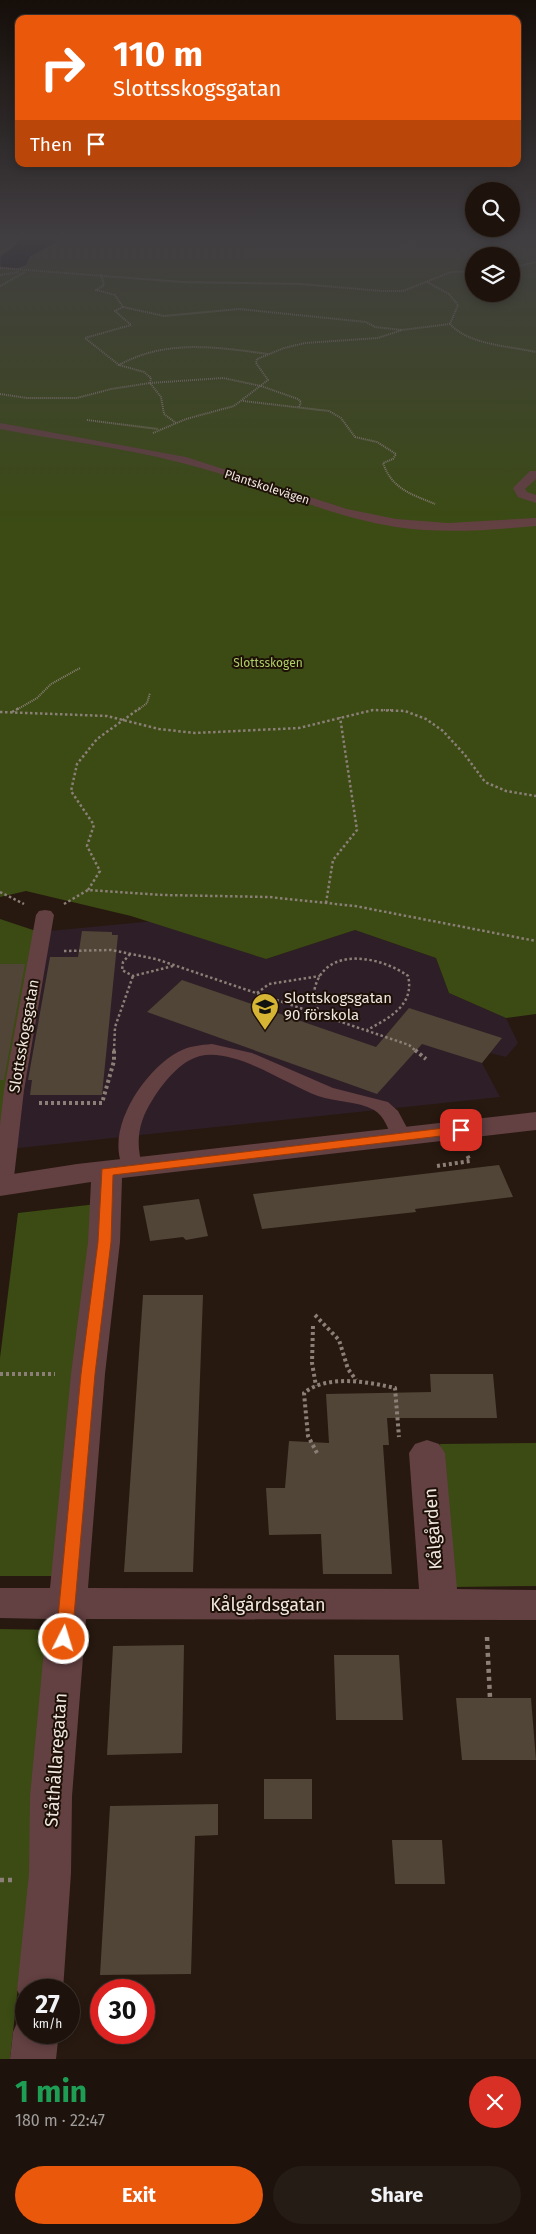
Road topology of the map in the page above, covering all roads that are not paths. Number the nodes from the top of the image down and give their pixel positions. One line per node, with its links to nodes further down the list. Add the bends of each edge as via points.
1 (0, 426): 4 (lane, Plantskolevägen, via 188,461 330,508 394,523 459,526)
2 (534, 474): 3 (lane, via 519,488 522,494)
3 (536, 499)
4 (536, 522)
5 (45, 915): 9 (lane, Slottsskogsgatan)
6 (536, 1121): 7 (street, Slottsskogsgatan)
7 (402, 1137): 8 (street, Slottsskogsgatan); 8 (lane, via 382,1106 326,1092 233,1052 198,1050 181,1058 165,1072 138,1105)
8 (120, 1170): 9 (street, Slottsskogsgatan, via 69,1175); 12 (street, Ståthållaregatan, via 104,1242)
9 (1, 1192)
10 (414, 1448): 13 (street, Kålgården)
11 (0, 1603): 12 (street, Kålgårdsgatan)
12 (67, 1604): 13 (street, Kålgårdsgatan); 15 (street, Ståthållaregatan, via 51,1796 50,1872)
13 (439, 1604): 14 (street, Kålgårdsgatan)
14 (536, 1605)
15 (41, 1979)
16 (35, 2044): 17 (street)
17 (33, 2059)

